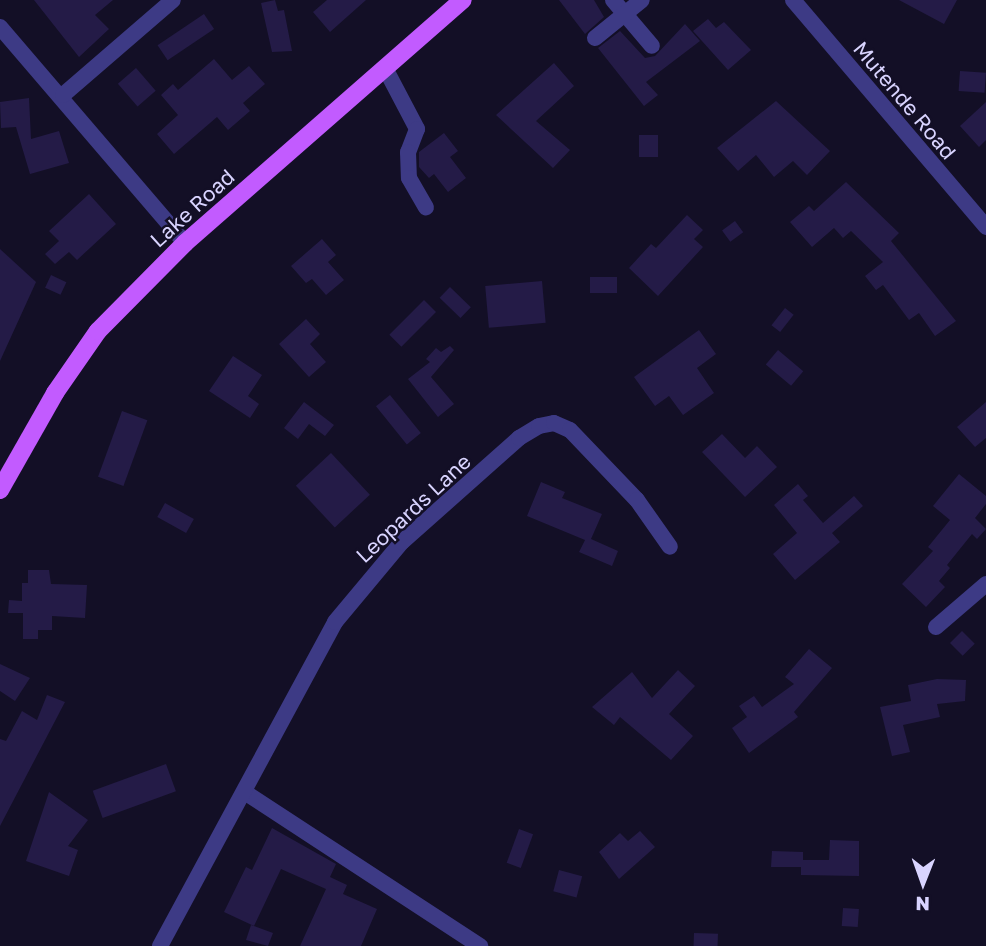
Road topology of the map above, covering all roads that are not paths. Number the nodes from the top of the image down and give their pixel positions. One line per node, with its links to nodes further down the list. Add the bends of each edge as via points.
1 (173, 0): 11 (street)
2 (463, 0): 10 (main road, Lake Road)
3 (613, 0): 6 (street)
4 (642, 0): 6 (street)
5 (793, 0): 13 (street, Mutende Road)
6 (625, 14): 8 (street); 9 (street)
7 (0, 27): 11 (street)
8 (595, 38)
9 (652, 46)
10 (385, 68): 12 (street, via 417,129 408,152 409,178); 14 (main road, Lake Road)
11 (63, 95): 14 (street)
12 (426, 207)
13 (986, 227)
14 (185, 243): 15 (main road, Lake Road, via 80,354)
15 (0, 490)
16 (670, 547): 19 (street, Leopards Lane, via 637,500 570,430 554,423 539,426 402,542 364,583 335,622)
17 (986, 584): 18 (street)
18 (936, 628)
19 (246, 793): 20 (street, Leopards Lane); 21 (street)
20 (160, 946)
21 (480, 946)

